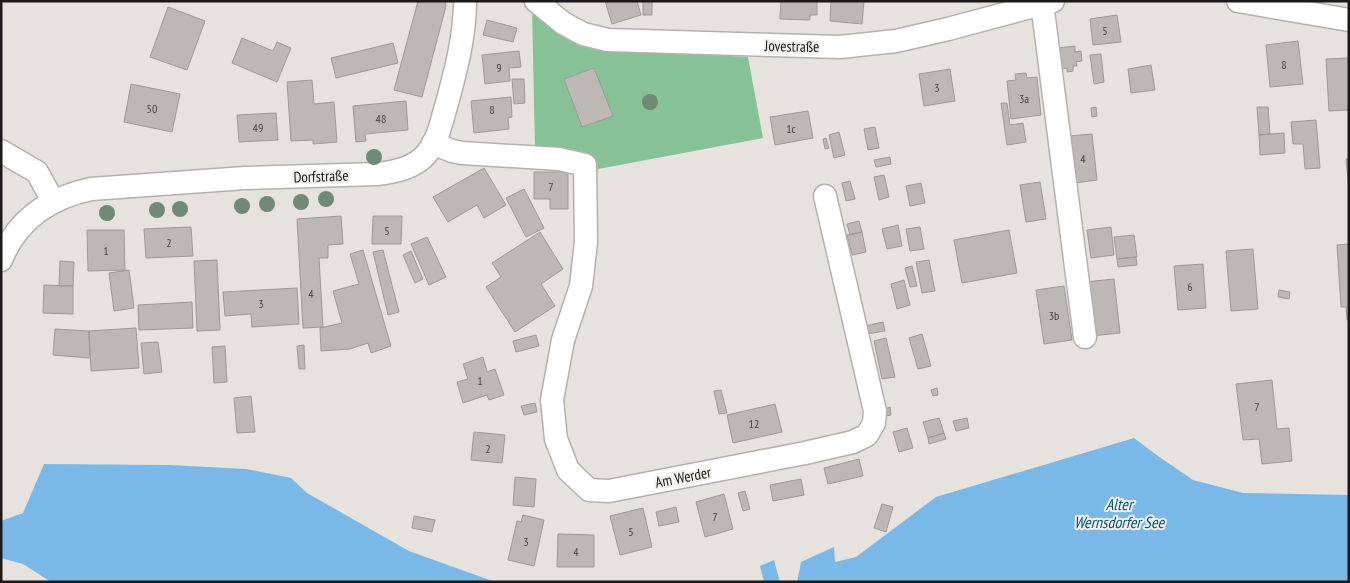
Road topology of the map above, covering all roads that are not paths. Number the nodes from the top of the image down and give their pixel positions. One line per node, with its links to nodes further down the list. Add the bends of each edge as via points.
1 (465, 1): 6 (street, Dorfstraße, via 456,70)
2 (536, 1): 4 (street, Jovestraße, via 583,34 608,40 840,47 896,41)
3 (1238, 1): 5 (street)
4 (1047, 2): 11 (street)
5 (1349, 20)
6 (433, 144): 8 (street, Am Werder, via 462,153 558,159 585,165 586,242 581,286 563,340 552,400 556,440 568,470 589,490 609,491 695,475 853,442 867,435 874,423 875,411); 9 (street, Dorfstraße, via 419,161 392,172 245,178 91,190)
7 (1, 151): 9 (street, via 36,172)
8 (825, 196)
9 (53, 201): 10 (street, Dorfstraße, via 23,224 7,245)
10 (1, 260)
11 (1085, 337)

